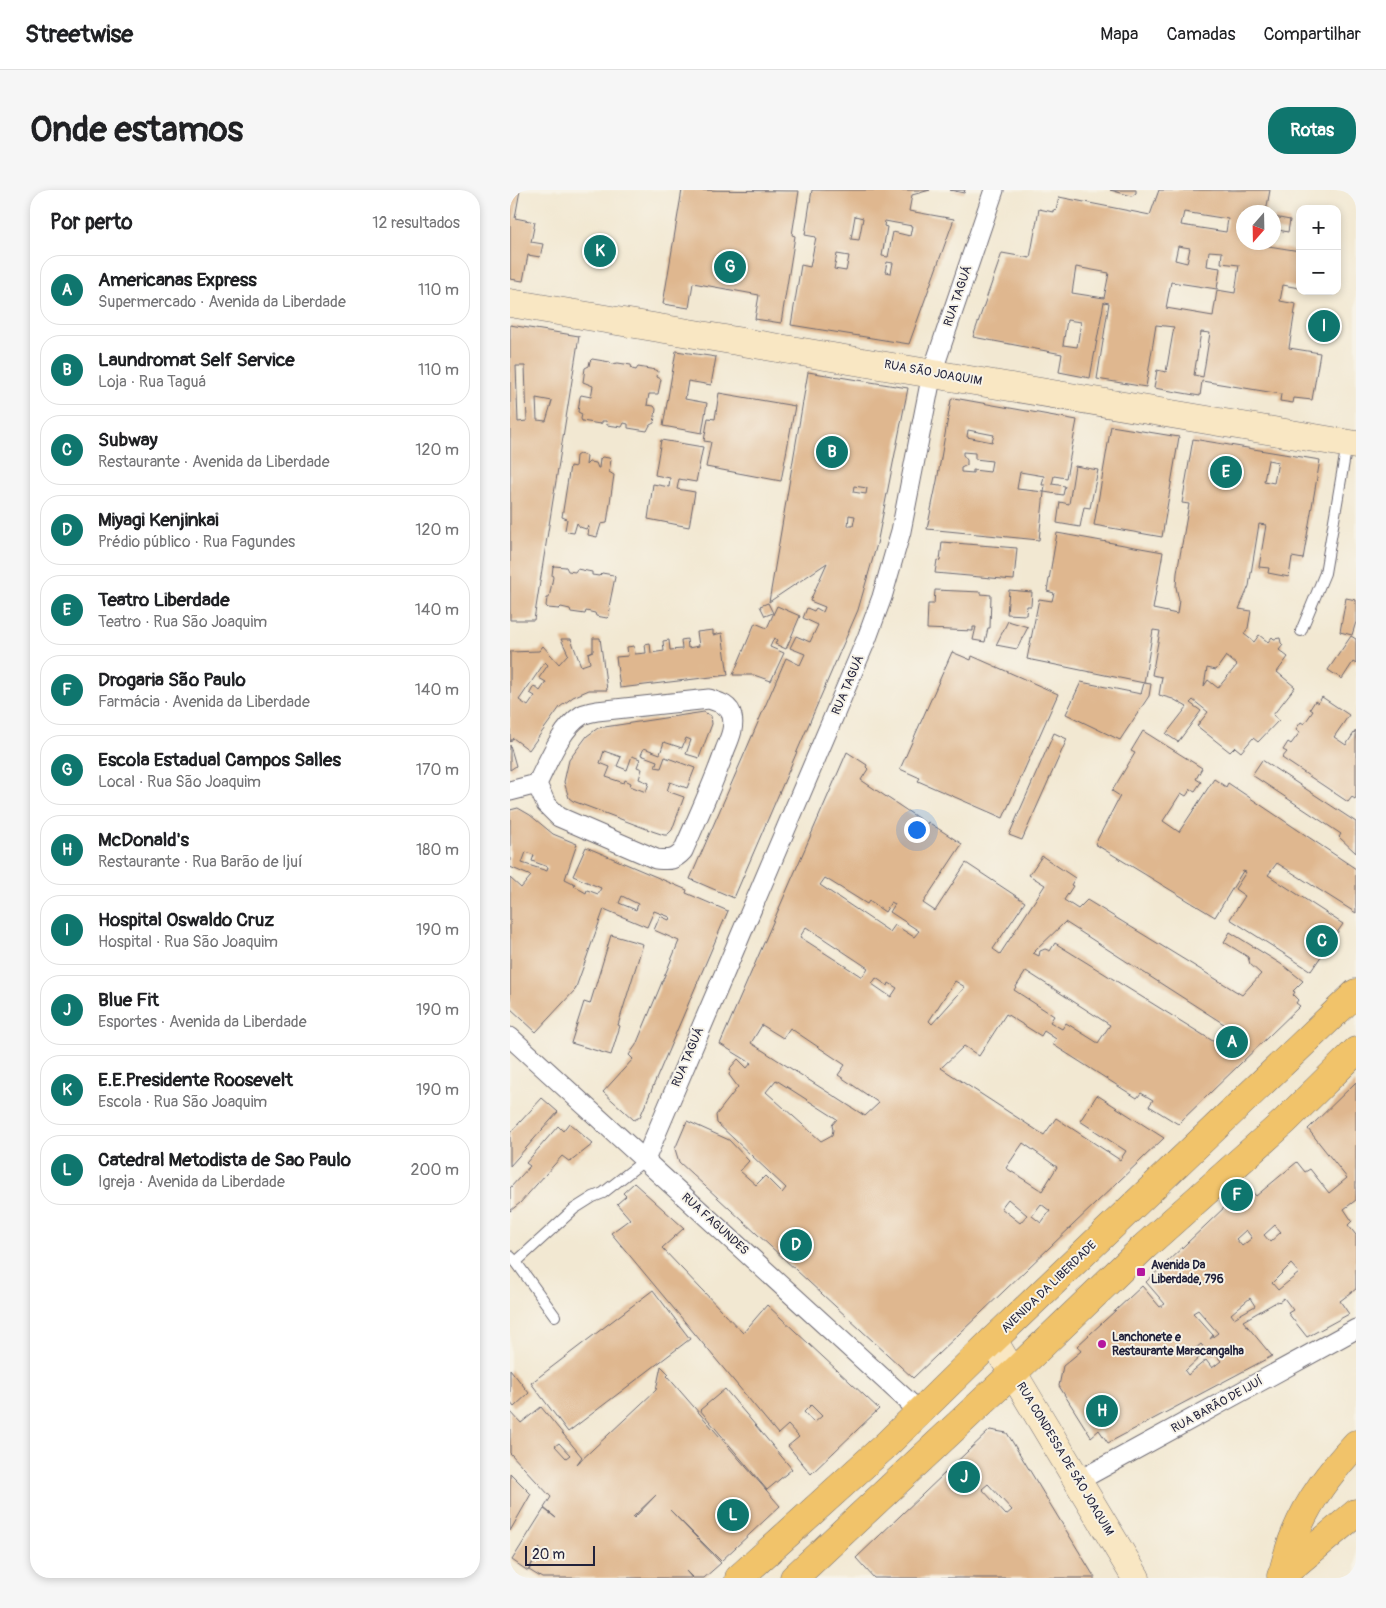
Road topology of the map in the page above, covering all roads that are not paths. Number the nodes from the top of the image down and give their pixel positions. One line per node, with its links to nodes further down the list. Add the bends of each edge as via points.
1 (994, 190): 3 (street, RUA TAGUÁ)
2 (510, 303): 3 (street, RUA SÃO JOAQUIM)
3 (932, 373): 4 (street, RUA SÃO JOAQUIM); 11 (street, RUA TAGUÁ, via 901,531 868,638)
4 (1352, 444): 5 (lane, via 1325,573)
5 (1302, 631)
6 (537, 784): 6 (street, via 558,743 574,721 584,714 709,700 721,703 732,715 733,728 713,786 677,857 656,859 559,817 546,804); 7 (street)
7 (510, 791)
8 (1356, 992): 15 (main road, AVENIDA DA LIBERDADE)
9 (510, 1037): 11 (street, RUA FAGUNDES)
10 (1356, 1051): 16 (main road)
11 (645, 1160): 12 (lane, via 603,1193 574,1209); 17 (street, RUA FAGUNDES)
12 (513, 1259): 13 (lane)
13 (555, 1316)
14 (1356, 1329): 19 (street, RUA BARÃO DE IJUÍ)
15 (993, 1340): 16 (street, RUA CONDESSA DE SÃO JOAQUIM); 17 (main road, AVENIDA DA LIBERDADE)
16 (1013, 1373): 19 (street, RUA CONDESSA DE SÃO JOAQUIM); 23 (main road)
17 (920, 1412): 22 (main road, AVENIDA DA LIBERDADE)
18 (1356, 1444): 21 (main road, via 1313,1497)
19 (1078, 1481): 24 (street, RUA CONDESSA DE SÃO JOAQUIM)
20 (1356, 1513): 21 (main road)
21 (1280, 1576)
22 (739, 1578)
23 (794, 1578)
24 (1136, 1578)

